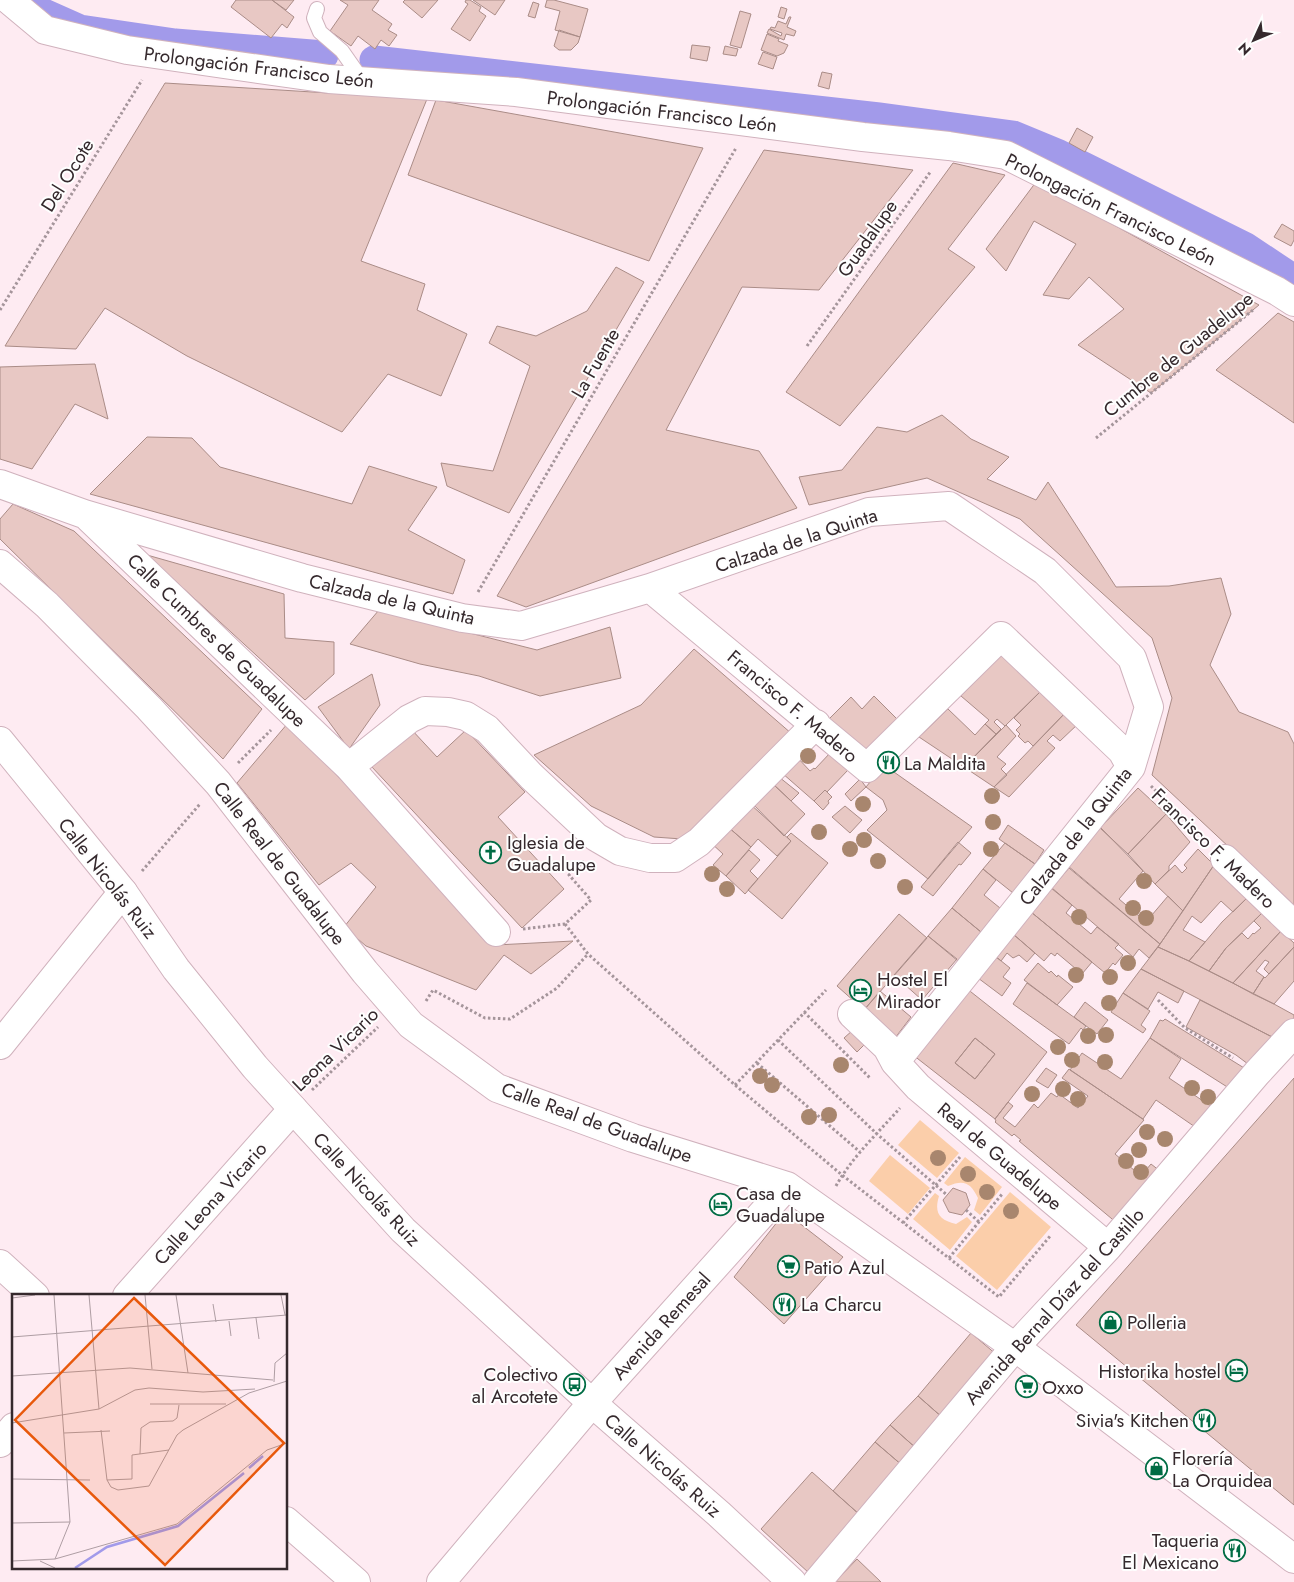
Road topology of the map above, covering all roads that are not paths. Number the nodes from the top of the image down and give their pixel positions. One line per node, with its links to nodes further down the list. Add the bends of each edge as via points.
1 (9, 0): 3 (street, Prolongación Francisco León, via 44,30 127,50)
2 (317, 10): 3 (lane, via 314,18 320,32 342,51)
3 (364, 82): 4 (street, Prolongación Francisco León, via 516,92 1006,155)
4 (1286, 296)
5 (0, 484): 6 (street, Calzada de la Quinta)
6 (84, 514): 8 (street, Calzada de la Quinta, via 302,578 462,618 521,626); 11 (street, Calle Cumbres de Guadalupe)
7 (0, 564): 22 (street, Calle Real de Guadalupe, via 47,604 218,783 365,972 404,1017 497,1088 633,1138)
8 (650, 588): 9 (street, Francisco F. Madero); 12 (street, Calzada de la Quinta, via 869,512 949,506 1045,571 1132,658 1149,707)
9 (816, 724): 11 (street, via 699,842 675,858 650,858 620,851 596,837 487,729 466,716 425,711 409,719); 12 (street, Francisco F. Madero, via 867,768 1001,636 1122,751)
10 (0, 741): 14 (street, Calle Nicolás Ruiz)
11 (349, 767): 16 (street, Calle Cumbres de Guadalupe)
12 (1131, 767): 20 (street, Calzada de la Quinta)
13 (1226, 859): 15 (street, Francisco F. Madero)
14 (123, 892): 19 (street); 21 (street, Calle Nicolás Ruiz, via 176,968)
15 (1294, 925)
16 (496, 932)
17 (852, 1014): 20 (street, Real de Guadelupe, via 887,1047)
18 (1294, 1033): 23 (street, Avenida Bernal Díaz del Castillo)
19 (0, 1045)
20 (895, 1062): 23 (street, Real de Guadelupe, via 918,1087)
21 (293, 1109): 26 (street, Calle Leona Vicario); 28 (street, Calle Nicolás Ruiz, via 403,1230)
22 (787, 1186): 27 (street, Calle Real de Guadalupe); 28 (street, Avenida Remesal)
23 (1108, 1248): 27 (street, Avenida Bernal Díaz del Castillo)
24 (0, 1264): 25 (street)
25 (33, 1294)
26 (129, 1294)
27 (1015, 1346): 32 (street, Calle Real de Guadalupe); 36 (street, Avenida Bernal Díaz del Castillo)
28 (592, 1403): 34 (street, Avenida Remesal); 35 (street, Calle Nicolás Ruiz)
29 (12, 1429): 30 (street)
30 (0, 1443)
31 (288, 1523): 33 (street)
32 (1294, 1559)
33 (356, 1582)
34 (441, 1582)
35 (792, 1582)
36 (817, 1582)

